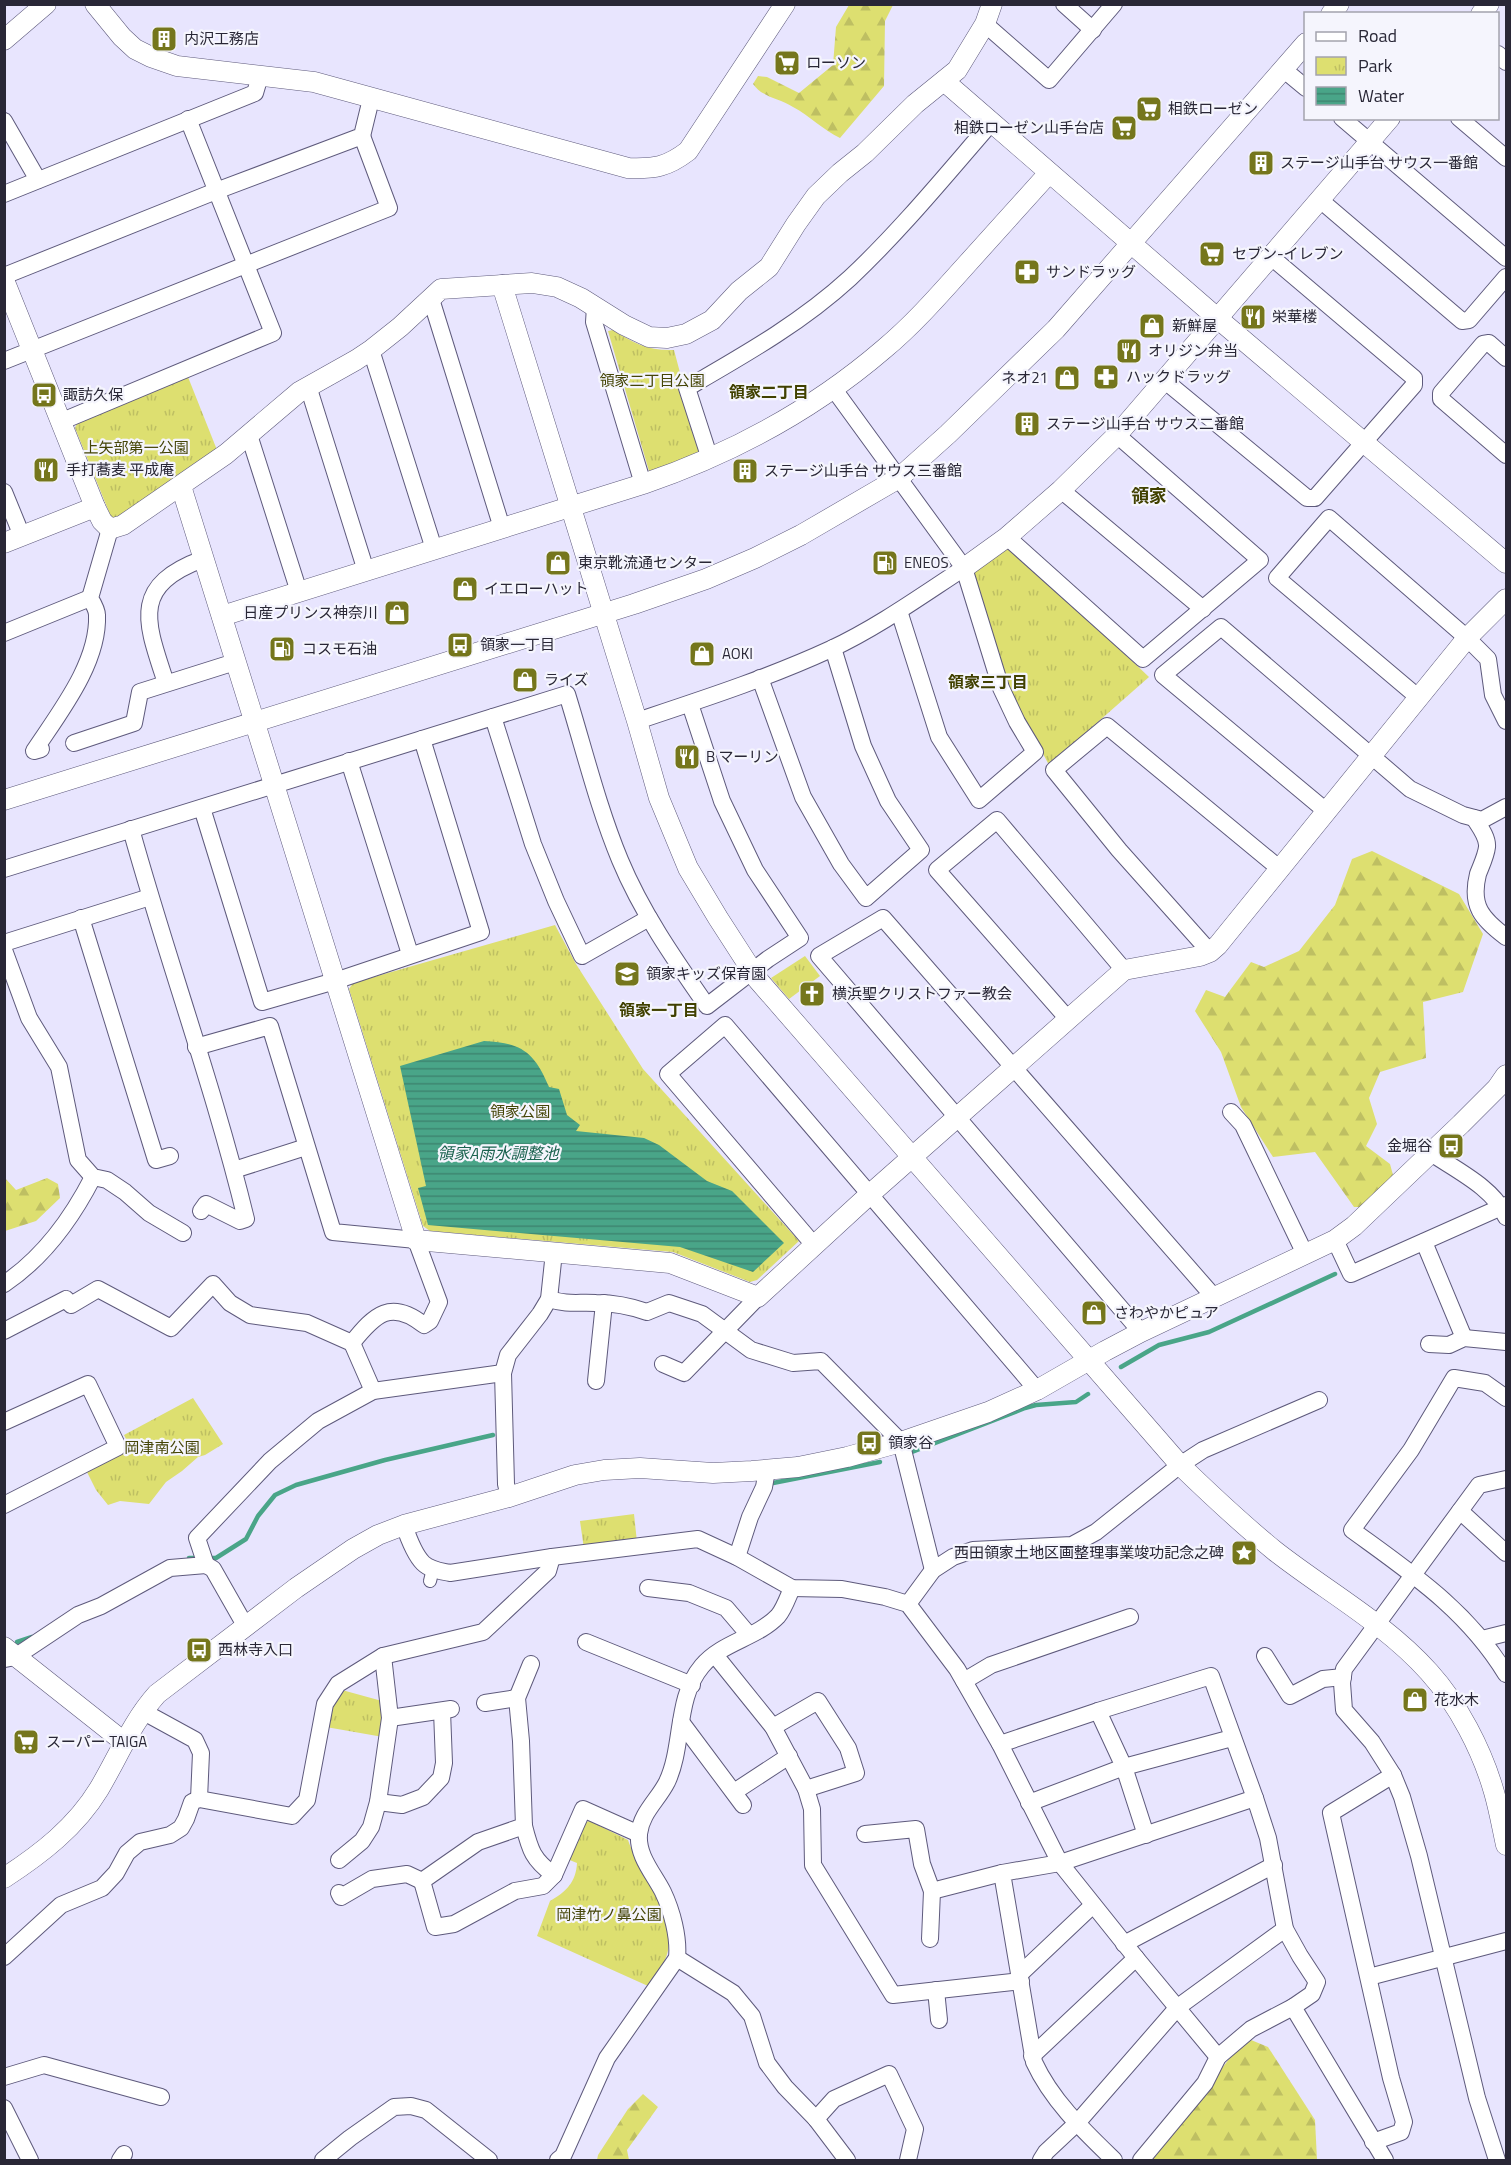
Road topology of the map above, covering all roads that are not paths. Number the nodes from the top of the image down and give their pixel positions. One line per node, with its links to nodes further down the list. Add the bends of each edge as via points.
1 (46, 4): 9 (street)
2 (95, 4): 12 (street, via 122,37 151,57 177,66)
3 (786, 4): 15 (street, via 688,151 673,162 652,168 628,168)
4 (992, 4): 7 (street)
5 (1064, 4): 8 (street)
6 (1114, 4): 8 (street)
7 (985, 24): 8 (street, via 1049,80); 13 (street, via 957,70)
8 (1093, 30)
9 (4, 39)
10 (1304, 44): 11 (street)
11 (1283, 69): 14 (street); 30 (street)
12 (260, 76): 15 (street, via 314,82); 16 (street, via 255,93)
13 (944, 81): 21 (street); 38 (street, via 816,196 769,267 712,320 686,334 649,337)
14 (1304, 86)
15 (371, 99): 22 (street)
16 (188, 119): 26 (street); 27 (street)
17 (1344, 120): 23 (street)
18 (1387, 120): 23 (street)
19 (1461, 120): 24 (street)
20 (4, 121): 26 (street)
21 (992, 123): 25 (street); 52 (street, via 849,279 771,340 687,388)
22 (362, 136): 27 (street); 33 (street, via 389,208)
23 (1369, 141): 29 (street); 32 (street)
24 (1506, 158)
25 (1049, 173): 30 (street); 46 (street, via 885,349)
26 (38, 180): 28 (street)
27 (216, 190): 33 (street); 35 (street)
28 (4, 194)
29 (1319, 199): 31 (street); 34 (street, via 1462,321 1469,320)
30 (1131, 243): 39 (street); 53 (street, via 1056,329)
31 (1270, 256): 39 (street); 50 (street, via 1414,378 1414,385)
32 (1506, 258)
33 (245, 265): 40 (street); 47 (street, via 273,333)
34 (1506, 277)
35 (4, 278): 40 (street)
36 (502, 285): 37 (street, via 441,289); 38 (street, via 532,283 556,287); 59 (street)
37 (431, 299): 41 (street); 60 (street)
38 (595, 307): 54 (street, via 594,322)
39 (1216, 317): 44 (street); 50 (street)
40 (32, 350): 43 (street); 47 (street)
41 (371, 350): 45 (street); 64 (street)
42 (1506, 358): 51 (street, via 1489,343 1483,344 1441,393 1441,399)
43 (4, 361)
44 (1164, 380): 49 (street); 50 (street, via 1307,498 1315,498)
45 (308, 386): 48 (street); 68 (street)
46 (833, 388): 52 (street, via 758,436); 53 (street)
47 (60, 422): 58 (street)
48 (249, 435): 55 (street); 69 (street)
49 (1117, 435): 56 (street); 72 (street, via 1260,560)
50 (1365, 442): 66 (street)
51 (1506, 455)
52 (710, 459): 54 (street)
53 (899, 478): 67 (street); 74 (street, via 755,558)
54 (643, 484): 59 (street)
55 (181, 486): 61 (street, via 123,525); 65 (street)
56 (1061, 490): 62 (street); 72 (street)
57 (4, 492): 63 (street)
58 (95, 507): 61 (street); 63 (street)
59 (570, 507): 60 (street); 74 (street)
60 (502, 528): 64 (street)
61 (110, 529): 70 (street)
62 (1007, 537): 67 (street); 72 (street, via 1143,659)
63 (13, 540)
64 (434, 549): 68 (street)
65 (203, 559): 75 (street); 81 (street, via 170,574 153,598 149,631)
66 (1506, 563)
67 (964, 568): 73 (street); 73 (street, via 1001,688 1035,752 979,800 939,737)
68 (366, 571): 69 (street)
69 (298, 592): 75 (street)
70 (90, 598): 76 (street); 90 (street, via 98,613 94,646 81,676 34,751)
71 (1506, 599): 77 (street)
72 (1203, 609)
73 (899, 610): 78 (street)
74 (604, 613): 85 (street); 87 (street)
75 (222, 616): 79 (street)
76 (4, 633)
77 (1467, 638): 82 (street); 82 (street, via 1329,518 1277,578); 86 (street, via 1488,659 1493,695)
78 (832, 648): 80 (street); 80 (street, via 863,746 888,801 921,850 866,898 841,864 803,797)
79 (235, 662): 81 (street); 87 (street)
80 (760, 678): 83 (street)
81 (166, 683): 89 (street, via 140,692 134,723)
82 (1419, 698): 91 (street)
83 (690, 704): 85 (street); 111 (street, via 722,801 755,870 800,938)
84 (493, 717): 88 (street); 104 (street, via 567,694 621,862); 104 (street, via 533,844 582,956)
85 (637, 721): 111 (street, via 659,798 688,868)
86 (1506, 721)
87 (256, 723): 93 (street); 94 (street)
88 (422, 739): 92 (street); 109 (street, via 481,932)
89 (74, 743)
90 (41, 749)
91 (1371, 756): 97 (street); 97 (street, via 1221,627 1163,675); 98 (street, via 1410,789)
92 (349, 761): 93 (street); 109 (street)
93 (274, 786): 96 (street); 112 (street)
94 (4, 800)
95 (1506, 807): 98 (street, via 1482,820)
96 (202, 808): 99 (street); 112 (street, via 262,1002)
97 (1326, 811): 101 (street)
98 (1474, 818): 105 (street, via 1488,846 1475,890 1478,909)
99 (131, 829): 100 (street); 102 (street)
100 (4, 869)
101 (1280, 869): 108 (street); 108 (street, via 1107,726 1054,770)
102 (150, 897): 103 (street); 114 (street)
103 (81, 918): 106 (street); 121 (street, via 156,1160)
104 (649, 918): 111 (street, via 707,1006)
105 (1506, 936)
106 (4, 943)
107 (4, 950): 124 (street, via 29,1018 59,1067 78,1160)
108 (1210, 952): 110 (street)
109 (410, 954): 112 (street)
110 (1124, 970): 113 (street); 113 (street, via 997,820 937,870)
111 (752, 971): 122 (street)
112 (335, 981): 129 (street)
113 (1068, 1019): 115 (street)
114 (196, 1047): 119 (street, via 270,1026); 123 (street)
115 (1012, 1068): 118 (street); 118 (street, via 882,918 819,957); 137 (street)
116 (1506, 1075): 120 (street)
117 (1231, 1112): 134 (street, via 1243,1125)
118 (956, 1118): 122 (street); 142 (street)
119 (306, 1147): 123 (street); 129 (street, via 333,1232)
120 (1431, 1153): 127 (street, via 1478,1185); 130 (street)
121 (170, 1156)
122 (913, 1157): 125 (street); 147 (street)
123 (234, 1170): 126 (street, via 246,1219 240,1221 206,1204)
124 (93, 1177): 128 (street, via 106,1180); 135 (street, via 65,1223 26,1269)
125 (869, 1195): 132 (street); 132 (street, via 725,1025 668,1074); 151 (street)
126 (201, 1211)
127 (1505, 1211): 131 (street)
128 (183, 1233)
129 (416, 1240): 133 (street); 145 (street, via 439,1302 430,1321 424,1325 411,1315 392,1310 363,1329)
130 (1335, 1240): 131 (street, via 1351,1274); 134 (street)
131 (1424, 1242): 143 (street)
132 (814, 1245): 136 (street)
133 (554, 1252): 136 (street, via 670,1263); 138 (street)
134 (1305, 1254): 137 (street)
135 (4, 1284)
136 (758, 1297): 140 (street)
137 (1214, 1297): 142 (street)
138 (549, 1299): 139 (street, via 566,1304); 149 (street, via 508,1355)
139 (604, 1304): 140 (street, via 628,1305 647,1312 669,1303 702,1314); 150 (street)
140 (726, 1330): 148 (street, via 684,1373); 156 (street, via 751,1350 793,1363 821,1361)
141 (4, 1331): 145 (street, via 66,1299 71,1305 98,1289 171,1328 213,1284 230,1303 250,1315 308,1323)
142 (1141, 1332): 147 (street)
143 (1464, 1338): 144 (street); 146 (street, via 1449,1345)
144 (1506, 1342)
145 (352, 1343): 152 (street)
146 (1429, 1344)
147 (1088, 1360): 151 (street); 157 (street)
148 (663, 1364)
149 (503, 1373): 152 (street); 160 (street)
150 (596, 1381)
151 (1037, 1390): 156 (street, via 988,1412)
152 (373, 1391): 168 (street, via 318,1421 246,1485 197,1538)
153 (1506, 1398): 171 (street, via 1485,1383 1454,1378 1411,1450 1352,1530)
154 (1319, 1400): 157 (street, via 1203,1450)
155 (4, 1422): 161 (street, via 88,1384 118,1446)
156 (901, 1442): 158 (street, via 847,1457); 170 (street)
157 (1180, 1465): 170 (street, via 1096,1532 1072,1545 973,1550); 176 (street, via 1275,1551)
158 (767, 1470): 160 (street, via 604,1470 575,1475); 167 (street)
159 (1506, 1479): 162 (street, via 1479,1485)
160 (509, 1497): 163 (street)
161 (4, 1505)
162 (1460, 1511): 165 (street); 171 (street)
163 (404, 1525): 166 (street, via 431,1575); 177 (street, via 353,1549)
164 (617, 1550): 166 (street); 167 (street, via 698,1539); 169 (street)
165 (1506, 1553)
166 (552, 1557): 184 (street, via 548,1571 483,1632 418,1642)
167 (737, 1557): 173 (street)
168 (206, 1564): 177 (street, via 213,1569); 182 (street, via 170,1568)
169 (610, 1567)
170 (933, 1570): 174 (street)
171 (1413, 1575): 176 (street); 180 (street)
172 (648, 1588): 179 (street, via 689,1593 726,1608)
173 (792, 1588): 174 (street, via 842,1589); 179 (street, via 780,1615)
174 (908, 1604): 189 (street)
175 (1130, 1617): 189 (street, via 991,1665)
176 (1376, 1624): 188 (street, via 1344,1669); 213 (street, via 1430,1672 1459,1713 1494,1790)
177 (246, 1627): 193 (street, via 157,1694)
178 (1506, 1633): 180 (street)
179 (749, 1635): 183 (street)
180 (1482, 1639): 187 (street)
181 (586, 1642): 190 (street)
182 (8, 1654): 199 (street)
183 (715, 1655): 190 (street, via 702,1666); 197 (street)
184 (383, 1656): 195 (street); 206 (street, via 338,1684 325,1704 307,1800 292,1816)
185 (1265, 1656): 188 (street, via 1290,1696 1323,1679)
186 (531, 1664): 191 (street)
187 (1506, 1674)
188 (1343, 1677): 203 (street, via 1344,1710 1372,1742)
189 (964, 1681): 200 (street)
190 (692, 1685): 196 (street)
191 (517, 1698): 192 (street); 209 (street)
192 (485, 1703)
193 (142, 1711): 199 (street); 206 (street, via 195,1740 201,1753)
194 (1098, 1711): 198 (street, via 1211,1676); 200 (street); 202 (street)
195 (390, 1718): 207 (street); 207 (street, via 446,1710 444,1762 441,1778 423,1797 402,1805)
196 (681, 1722): 201 (street, via 738,1799); 210 (street, via 666,1784 647,1811)
197 (773, 1727): 201 (street); 204 (street, via 818,1701 848,1748 856,1773)
198 (1232, 1738): 202 (street); 205 (street)
199 (124, 1742): 219 (street, via 82,1813 58,1839)
200 (1000, 1744): 208 (street)
201 (789, 1756): 204 (street)
202 (1124, 1767): 208 (street); 212 (street)
203 (1393, 1775): 229 (street, via 1419,1856); 232 (street, via 1331,1814)
204 (806, 1789): 234 (street, via 812,1809 813,1865 892,1995)
205 (1255, 1798): 212 (street); 216 (street)
206 (199, 1799): 228 (street, via 192,1802 181,1827 170,1835 140,1842 102,1888 61,1905)
207 (378, 1802): 214 (street, via 371,1827 362,1841)
208 (1029, 1803): 215 (street)
209 (524, 1826): 218 (street, via 531,1852 540,1865); 220 (street, via 478,1842)
210 (639, 1834): 218 (street, via 583,1809); 230 (street, via 641,1852 664,1894 678,1942)
211 (865, 1834): 221 (street, via 916,1829)
212 (1146, 1835): 215 (street)
213 (1506, 1845)
214 (339, 1860)
215 (1060, 1863): 217 (street); 223 (street)
216 (1274, 1865): 224 (street); 227 (street)
217 (1002, 1873): 221 (street); 233 (street)
218 (555, 1875): 220 (street, via 543,1886 515,1891 454,1924 435,1927)
219 (4, 1878)
220 (422, 1881): 222 (street, via 407,1874 372,1879 341,1897)
221 (932, 1891): 225 (street)
222 (339, 1893)
223 (1094, 1905): 227 (street); 233 (street)
224 (1285, 1929): 235 (street); 236 (street, via 1317,1982 1312,1994)
225 (930, 1939)
226 (1506, 1941): 229 (street)
227 (1124, 1944): 231 (street)
228 (4, 1957)
229 (1443, 1957): 232 (street); 257 (street, via 1477,2098)
230 (677, 1958): 243 (street, via 733,1993 752,2016 767,2063); 247 (street, via 607,2058)
231 (1136, 1958): 235 (street); 238 (street)
232 (1369, 1977): 245 (street, via 1404,2122 1401,2132)
233 (1020, 1978): 234 (street); 238 (street)
234 (936, 1990): 237 (street)
235 (1178, 2007): 239 (street); 244 (street)
236 (1293, 2007): 239 (street, via 1251,2029); 245 (street)
237 (939, 2020)
238 (1032, 2056): 244 (street, via 1041,2077)
239 (1218, 2056): 255 (street, via 1205,2083)
240 (4, 2077): 241 (street, via 44,2065)
241 (161, 2097)
242 (4, 2108): 246 (street)
243 (816, 2119): 251 (street); 252 (street, via 834,2099 889,2074 915,2129)
244 (1077, 2123): 253 (street); 254 (street)
245 (1373, 2142): 256 (street)
246 (27, 2154): 248 (street)
247 (561, 2159)
248 (13, 2160)
249 (323, 2160): 250 (street, via 394,2108 411,2106 426,2110)
250 (489, 2160)
251 (847, 2160)
252 (908, 2160)
253 (1041, 2160)
254 (1113, 2160)
255 (1141, 2160)
256 (1385, 2160)
257 (1497, 2160)

